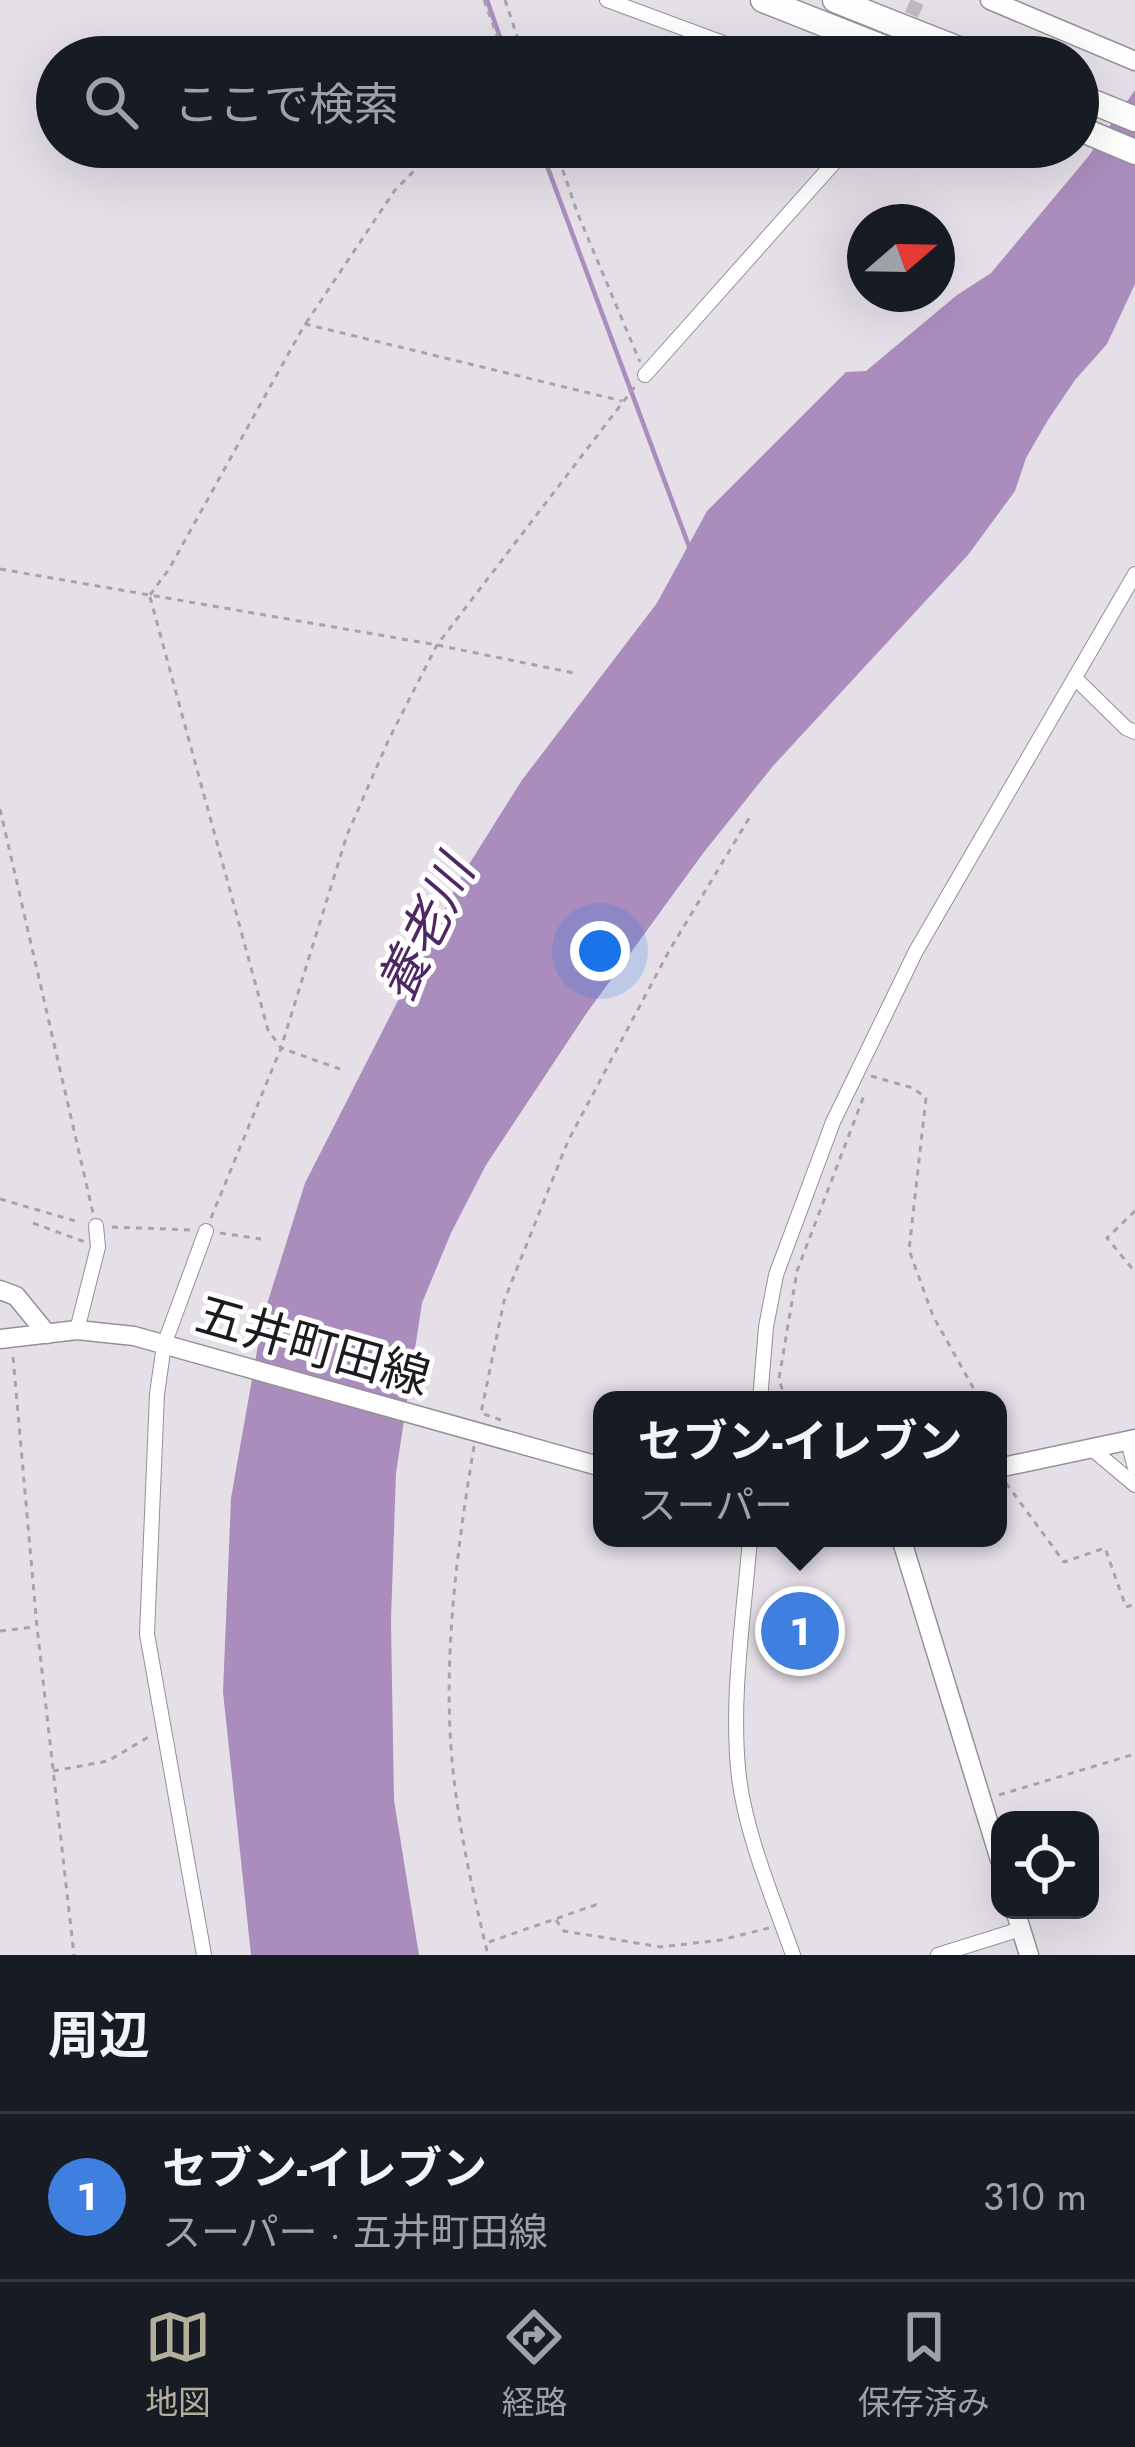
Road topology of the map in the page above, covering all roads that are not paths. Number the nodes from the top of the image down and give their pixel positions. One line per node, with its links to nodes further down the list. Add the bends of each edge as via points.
1 (607, 0): 5 (street)
2 (763, 0): 6 (highway, bridge)
3 (835, 0): 7 (highway, bridge)
4 (990, 0): 8 (main road)
5 (704, 36)
6 (854, 36)
7 (926, 36)
8 (1076, 36)
9 (1099, 46): 10 (main road)
10 (1135, 61)
11 (1099, 104): 12 (highway)
12 (1135, 119)
13 (1099, 137): 14 (highway)
14 (1135, 152)
15 (829, 168): 16 (street)
16 (645, 375)
17 (1135, 574): 18 (street)
18 (1076, 679): 19 (street); 27 (street, via 916,951 814,1166 776,1275)
19 (1135, 732)
20 (96, 1226): 23 (street)
21 (206, 1231): 26 (street)
22 (0, 1290): 24 (main road)
23 (77, 1330): 24 (main road, 五井町田線); 26 (main road, 五井町田線)
24 (47, 1334): 25 (main road, 五井町田線)
25 (6, 1338)
26 (164, 1345): 30 (main road, 五井町田線); 38 (street, via 146,1634)
27 (761, 1391)
28 (1131, 1440): 29 (main road); 32 (street)
29 (1092, 1449): 31 (main road); 33 (street)
30 (593, 1464)
31 (1007, 1468)
32 (1135, 1468)
33 (1135, 1485)
34 (749, 1547): 39 (street, via 736,1719 740,1781)
35 (904, 1547): 36 (main road)
36 (991, 1830)
37 (1018, 1920): 40 (street); 41 (main road)
38 (204, 1955)
39 (793, 1955)
40 (938, 1955)
41 (1029, 1955)

